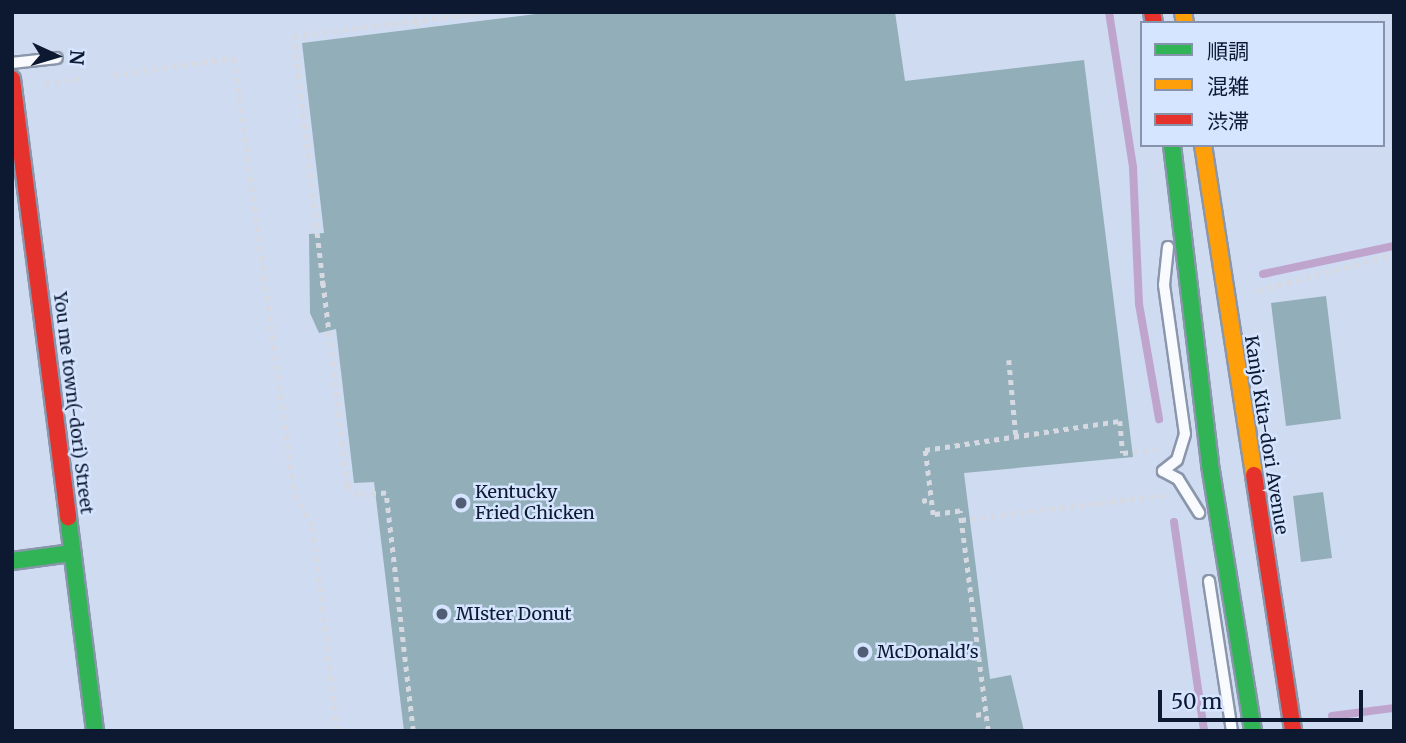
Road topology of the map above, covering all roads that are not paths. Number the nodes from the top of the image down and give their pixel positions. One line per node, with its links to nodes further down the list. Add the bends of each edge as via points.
1 (57, 58): 2 (lane)
2 (12, 63)
3 (12, 79): 8 (main road, You me town(-dori) Street)
4 (1172, 147): 6 (main road)
5 (1203, 147): 14 (main road, Kanjo Kita-dori Avenue)
6 (1176, 171): 7 (lane, via 1164,285 1185,435 1177,460 1163,471 1197,501); 13 (main road, via 1210,465)
7 (1201, 528)
8 (72, 553): 9 (main road); 11 (main road, You me town(-dori) Street)
9 (12, 561)
10 (1208, 569): 12 (lane)
11 (95, 731)
12 (1232, 731)
13 (1253, 731)
14 (1293, 731)

